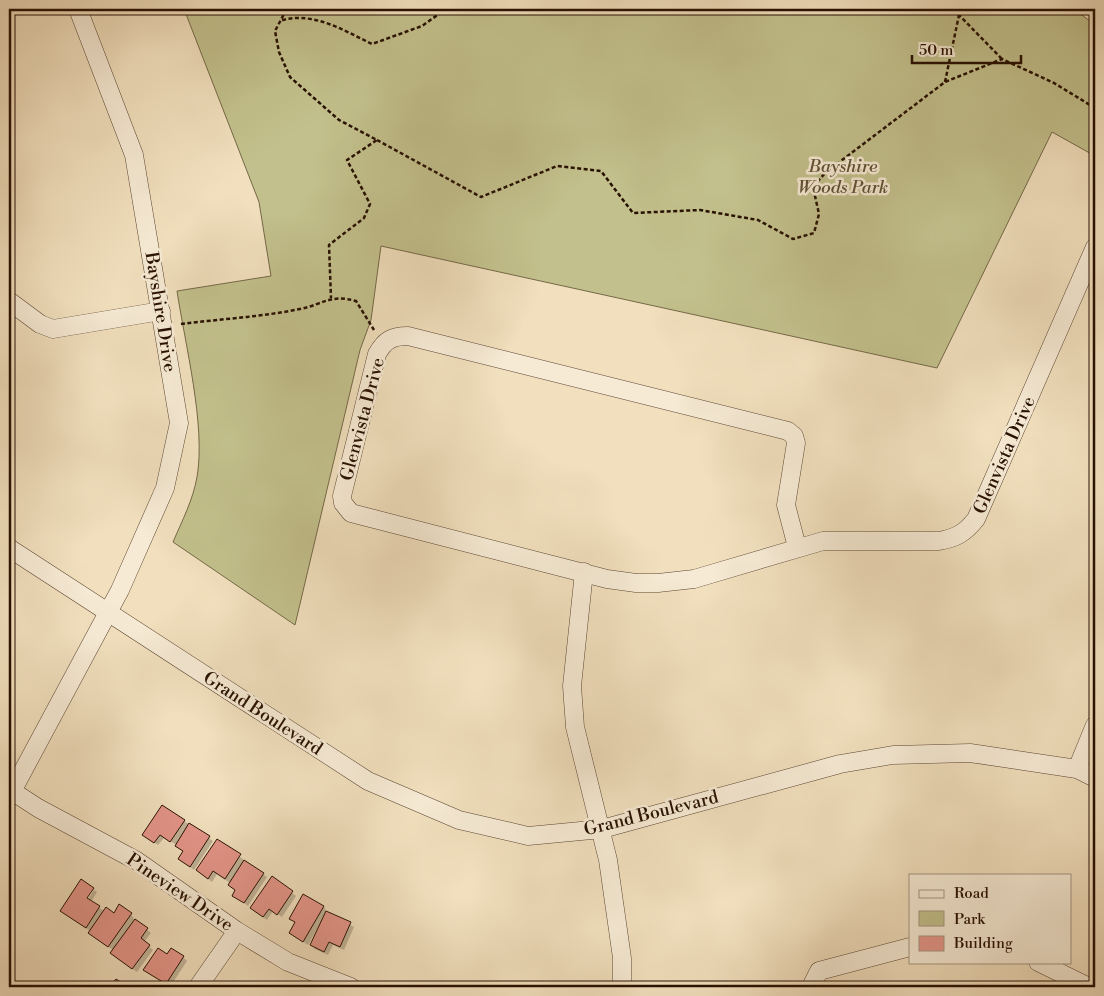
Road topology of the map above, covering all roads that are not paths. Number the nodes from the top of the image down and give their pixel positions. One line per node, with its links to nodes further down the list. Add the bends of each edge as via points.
1 (78, 9): 4 (street, Bayshire Drive, via 134,155)
2 (1095, 247): 5 (street, Glenvista Drive, via 976,519 967,531 939,541 823,541)
3 (9, 301): 4 (street, via 40,324 54,329)
4 (161, 311): 8 (street, Bayshire Drive, via 179,423 165,488)
5 (797, 547): 7 (street, Glenvista Drive, via 694,579 658,583 607,579); 7 (street, Glenvista Drive, via 786,505 796,443 788,431 408,336 394,336 384,343 378,354 343,490 346,508 351,513)
6 (9, 548): 8 (street, Grand Boulevard)
7 (584, 572): 13 (street, via 572,686 575,727)
8 (107, 612): 12 (street, Bayshire Drive); 13 (street, Grand Boulevard, via 368,781 459,820 528,836)
9 (1095, 725): 10 (street)
10 (1077, 769): 11 (street, Grand Boulevard); 13 (street, Grand Boulevard, via 970,753 893,754 840,764)
11 (1095, 778)
12 (10, 794): 14 (street, Pineview Drive, via 137,861)
13 (602, 829): 19 (street, via 622,958)
14 (238, 931): 17 (street); 18 (street, Pineview Drive, via 288,962)
15 (909, 947): 20 (street, via 819,972)
16 (1042, 964): 21 (street)
17 (198, 987)
18 (351, 987)
19 (622, 987)
20 (811, 987)
21 (1089, 987)

